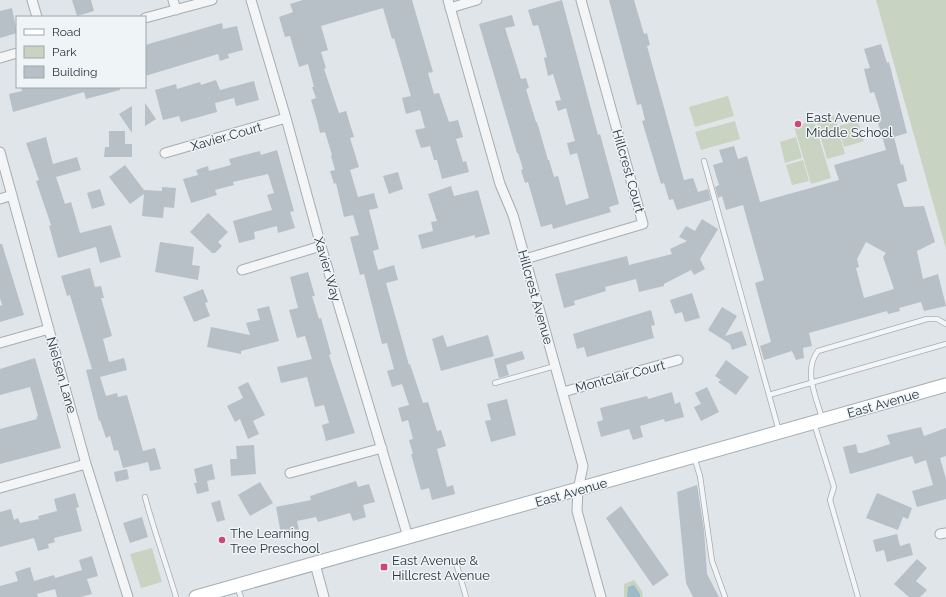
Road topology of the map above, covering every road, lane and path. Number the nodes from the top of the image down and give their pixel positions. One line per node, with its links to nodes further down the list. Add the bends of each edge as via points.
1 (32, 0): 9 (street)
2 (173, 0): 8 (street)
3 (212, 0): 8 (street)
4 (251, 0): 13 (street, Xavier Way)
5 (477, 0): 7 (street)
6 (581, 0): 20 (street, Hillcrest Court, via 643,224)
7 (449, 4): 20 (street, Hillcrest Avenue, via 500,184 513,215)
8 (176, 10): 10 (street)
9 (37, 16)
10 (146, 18)
11 (16, 53): 12 (street)
12 (0, 58)
13 (286, 118): 15 (street, Xavier Court); 19 (street, Xavier Way)
14 (0, 152): 17 (street, Nielsen Lane)
15 (165, 153)
16 (704, 161): 32 (lane)
17 (12, 195): 18 (street); 23 (street, Nielsen Lane)
18 (0, 198)
19 (321, 246): 21 (street); 35 (street, Xavier Way)
20 (525, 259): 27 (street, Hillcrest Avenue)
21 (242, 270)
22 (946, 324): 28 (lane, via 937,319 927,319 818,351 812,361 810,373)
23 (49, 329): 24 (street); 37 (street, Nielsen Lane)
24 (0, 343)
25 (946, 344): 28 (lane)
26 (678, 360): 31 (street, Montclair Court)
27 (555, 366): 29 (lane); 31 (street, Hillcrest Avenue)
28 (813, 382): 32 (lane); 33 (lane)
29 (495, 383)
30 (946, 385): 33 (main road, East Avenue)
31 (563, 392): 40 (street, Hillcrest Avenue, via 583,466)
32 (769, 395): 34 (lane)
33 (818, 422): 34 (main road, East Avenue); 53 (lane, via 834,487 830,500)
34 (779, 433): 36 (main road, East Avenue)
35 (382, 448): 38 (street); 42 (street, Xavier Way)
36 (694, 457): 40 (main road, East Avenue); 52 (lane, via 700,476 712,561)
37 (86, 464): 39 (street); 46 (street, Nielsen Lane)
38 (290, 473)
39 (0, 488)
40 (578, 490): 42 (main road, East Avenue); 51 (street, Hillcrest Avenue, via 577,511)
41 (145, 497): 47 (lane)
42 (408, 537): 43 (main road, East Avenue)
43 (315, 564): 45 (main road, East Avenue); 49 (street)
44 (457, 566): 50 (lane)
45 (239, 591): 48 (main road, East Avenue)
46 (128, 597)
47 (176, 597)
48 (196, 597)
49 (324, 597)
50 (466, 597)
51 (601, 597)
52 (725, 597)
53 (858, 597)

